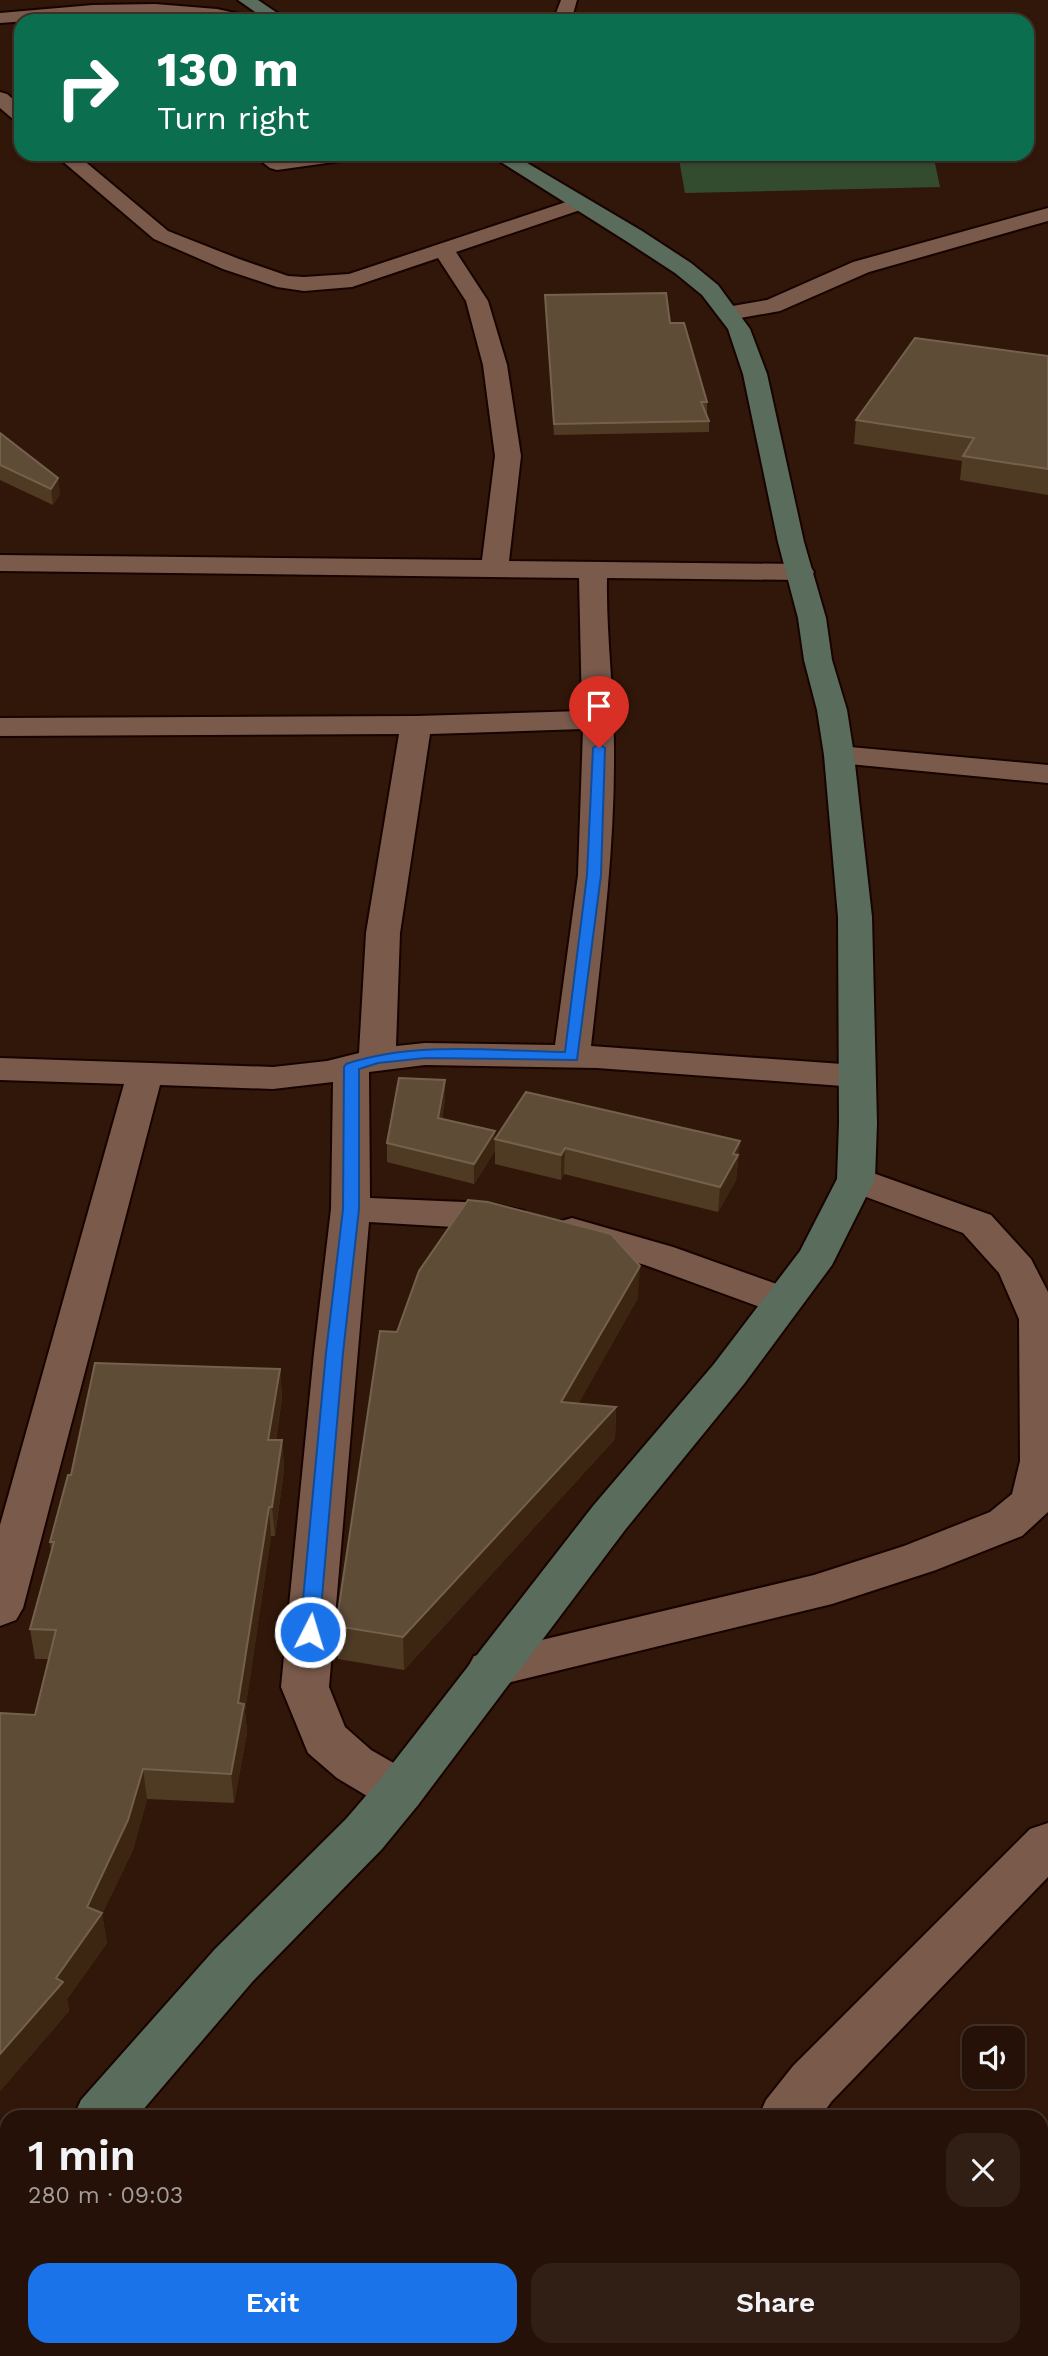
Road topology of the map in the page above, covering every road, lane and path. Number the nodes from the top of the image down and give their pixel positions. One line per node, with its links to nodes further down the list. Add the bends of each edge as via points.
1 (101, 0): 3 (street)
2 (246, 0): 6 (main road)
3 (116, 10): 4 (street); 5 (street)
4 (96, 14)
5 (215, 14)
6 (269, 14)
7 (0, 98): 8 (street)
8 (14, 110)
9 (72, 161): 15 (street, via 161,235 285,282 352,280)
10 (272, 161): 11 (street)
11 (298, 161)
12 (509, 161): 13 (main road)
13 (579, 204): 15 (street); 16 (main road, via 683,268)
14 (1048, 214): 16 (street, via 861,267 772,306)
15 (443, 249): 18 (street, via 477,302 495,365 508,456)
16 (729, 313): 20 (main road, via 755,374)
17 (0, 563): 18 (street)
18 (494, 569): 19 (street)
19 (593, 570): 20 (street); 21 (street)
20 (800, 572): 24 (main road)
21 (597, 720): 22 (street); 26 (street, via 594,875)
22 (416, 725): 23 (street); 27 (street)
23 (0, 727)
24 (839, 755): 25 (street); 30 (main road, via 855,917)
25 (1048, 774)
26 (572, 1056): 27 (street, via 425,1054); 30 (street)
27 (364, 1063): 29 (street, via 273,1078); 32 (street)
28 (0, 1069): 29 (street)
29 (145, 1073): 34 (street)
30 (856, 1076): 31 (main road)
31 (856, 1179): 33 (main road, via 818,1256); 35 (street, via 977,1224 1017,1268 1040,1319 1042,1461 1032,1501 1006,1524 816,1592)
32 (351, 1209): 33 (street, via 487,1216 575,1232 659,1256); 36 (street, via 305,1687 325,1738 354,1764)
33 (782, 1301): 35 (main road, via 729,1374)
34 (0, 1608)
35 (491, 1669): 36 (main road)
36 (400, 1791): 38 (main road, via 364,1834 234,1965)
37 (1048, 1844): 39 (street, via 812,2084)
38 (108, 2110)
39 (792, 2110)

